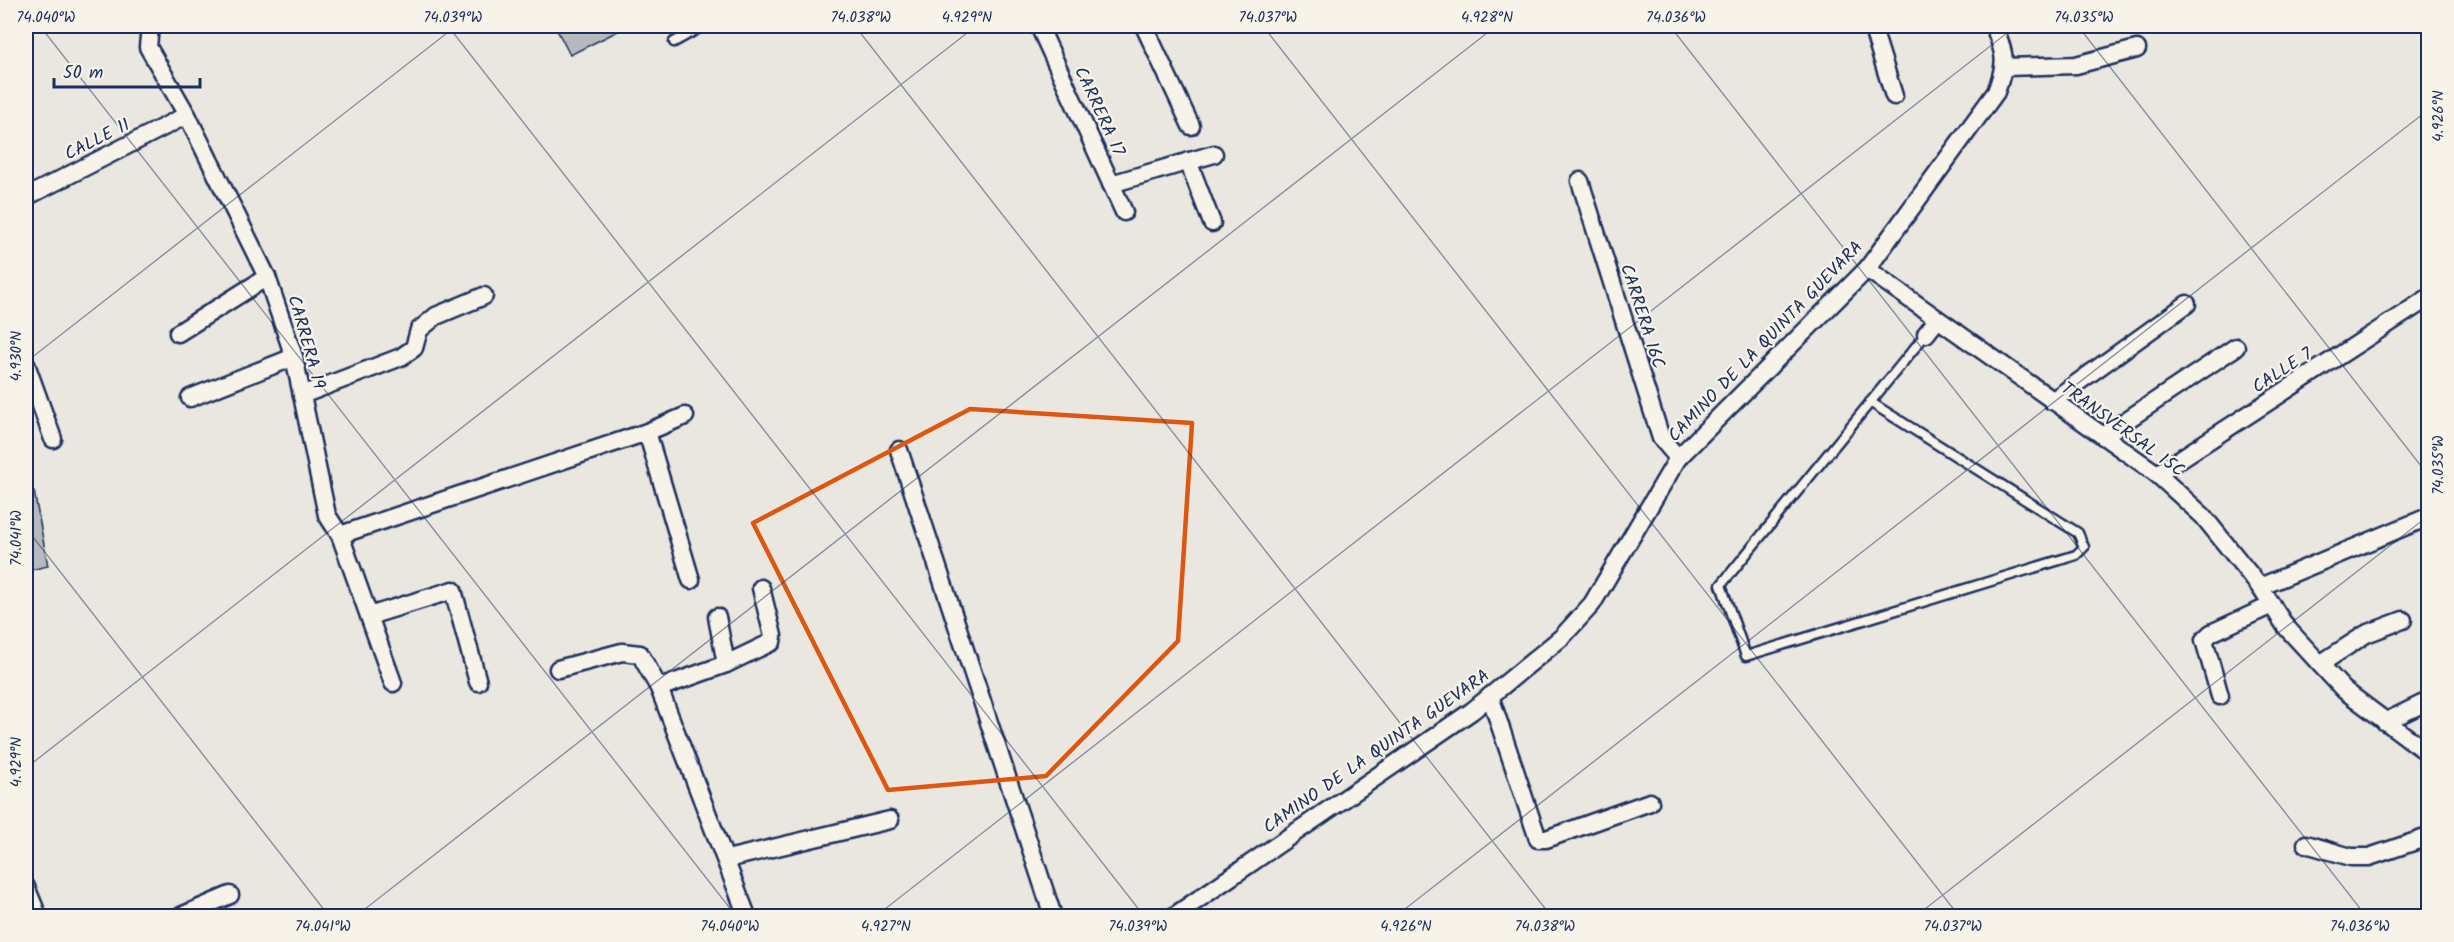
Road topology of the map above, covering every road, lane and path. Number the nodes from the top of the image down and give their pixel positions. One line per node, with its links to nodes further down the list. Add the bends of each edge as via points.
1 (150, 26): 11 (street, CARRERA 19, via 148,47)
2 (704, 26): 7 (lane)
3 (1039, 26): 16 (street, CARRERA 17)
4 (1144, 26): 12 (street)
5 (1872, 26): 10 (street)
6 (1994, 26): 9 (street)
7 (674, 42)
8 (2137, 49): 9 (street, via 2076,65)
9 (2005, 68): 20 (street, CAMINO DE LA QUINTA GUEVARA, via 1996,92)
10 (1894, 96)
11 (187, 115): 17 (street, CALLE 11); 21 (street, CARRERA 19)
12 (1191, 126)
13 (1214, 154): 14 (street)
14 (1188, 161): 16 (street); 19 (street)
15 (1580, 181): 40 (street, CARRERA 16C, via 1661,438)
16 (1112, 184): 18 (street, CARRERA 17)
17 (26, 197)
18 (1124, 212)
19 (1212, 223)
20 (1867, 269): 25 (street, TRANSVERSAL 15C); 40 (street, CAMINO DE LA QUINTA GUEVARA)
21 (267, 277): 26 (street); 29 (street, CARRERA 19)
22 (484, 296): 31 (street, via 436,316 419,330 414,348 401,357)
23 (2428, 298): 41 (street, CALLE 7)
24 (2187, 304): 33 (street)
25 (1937, 320): 27 (street); 33 (street, TRANSVERSAL 15C)
26 (178, 333)
27 (1926, 334): 34 (lane)
28 (2236, 347): 37 (street)
29 (294, 357): 31 (street, CARRERA 19); 32 (street)
30 (26, 364): 38 (street)
31 (302, 395): 43 (street, CARRERA 19, via 327,515)
32 (190, 398)
33 (2052, 401): 37 (street, TRANSVERSAL 15C)
34 (1870, 402): 34 (lane, via 1721,585 1746,656 2076,555 2084,547 2078,533)
35 (686, 416): 36 (street)
36 (647, 432): 43 (street); 44 (street)
37 (2103, 436): 41 (street, TRANSVERSAL 15C)
38 (53, 438)
39 (899, 450): 72 (street)
40 (1678, 458): 57 (street, CAMINO DE LA QUINTA GUEVARA, via 1592,604 1562,637)
41 (2157, 474): 45 (street, TRANSVERSAL 15C, via 2204,516)
42 (2428, 516): 45 (street)
43 (340, 535): 48 (street, CARRERA 19)
44 (691, 580)
45 (2260, 587): 47 (street, TRANSVERSAL 15C)
46 (761, 588): 51 (street, via 772,642)
47 (2272, 605): 52 (street, TRANSVERSAL 15C, via 2286,627); 58 (street, via 2211,633 2204,640)
48 (369, 616): 54 (street, via 453,590); 55 (street, CARRERA 19)
49 (717, 617): 51 (street)
50 (2403, 620): 52 (street, via 2366,634)
51 (726, 664): 56 (street)
52 (2320, 664): 60 (street, TRANSVERSAL 15C, via 2344,690)
53 (558, 669): 56 (street, via 622,652 640,654)
54 (478, 682)
55 (393, 683)
56 (659, 688): 66 (street)
57 (1490, 696): 62 (street, via 1538,839); 73 (street, CAMINO DE LA QUINTA GUEVARA)
58 (2220, 696)
59 (2428, 701): 60 (street)
60 (2385, 723): 61 (street, TRANSVERSAL 15C)
61 (2428, 753)
62 (1650, 802)
63 (890, 820): 66 (street)
64 (2428, 837): 65 (street, via 2369,857 2351,857)
65 (2306, 844)
66 (727, 859): 71 (street)
67 (26, 887): 69 (street)
68 (230, 895): 70 (street)
69 (38, 916)
70 (181, 916)
71 (747, 916)
72 (1053, 916)
73 (1174, 916)

